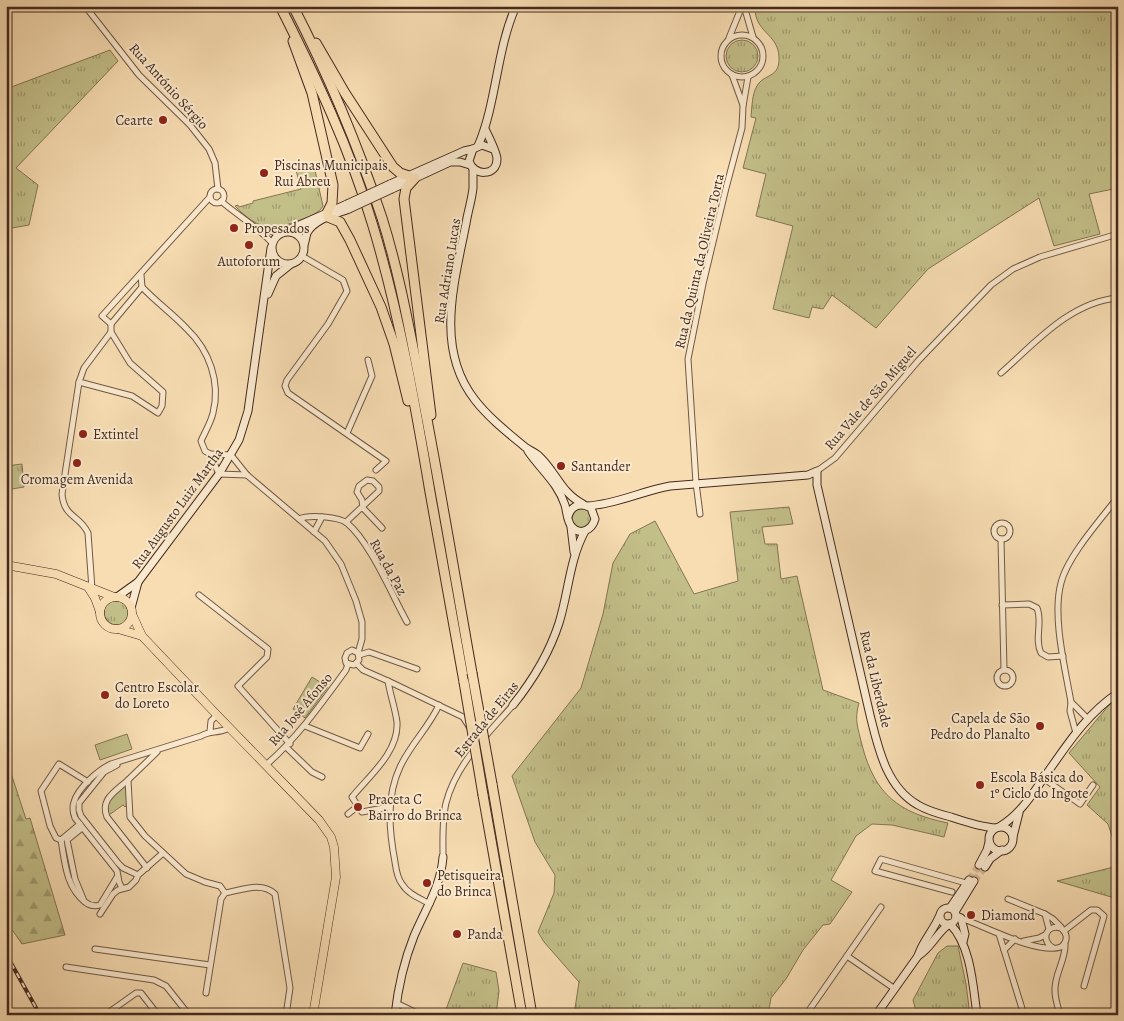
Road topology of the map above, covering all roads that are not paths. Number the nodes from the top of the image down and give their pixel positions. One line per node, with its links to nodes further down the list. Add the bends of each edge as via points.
1 (85, 6): 19 (street, Rua António Sérgio, via 139,74 209,149 215,163)
2 (280, 6): 6 (highway)
3 (293, 6): 7 (highway)
4 (516, 6): 13 (street, Rua Adriano Lucas, via 502,42)
5 (743, 6): 8 (street); 9 (street)
6 (287, 19): 23 (highway, via 312,93 333,185); 42 (highway, via 334,118 373,225 397,315)
7 (301, 22): 18 (highway, via 393,167); 41 (highway, via 350,133 382,219 406,312)
8 (753, 37): 9 (street, via 741,34); 11 (street, via 762,46 764,58 759,70)
9 (729, 39): 10 (street, via 722,49 721,58 725,69)
10 (732, 74): 11 (street); 12 (street, Rua da Quinta da Oliveira Torta)
11 (748, 76): 12 (street, Rua da Quinta da Oliveira Torta)
12 (743, 106): 51 (street, Rua da Quinta da Oliveira Torta, via 742,128 688,359)
13 (485, 129): 14 (street, Rua Adriano Lucas); 15 (street)
14 (475, 148): 15 (street, via 486,146); 16 (street, Rua Adriano Lucas, via 470,156); 18 (street)
15 (493, 149): 17 (street, Rua Adriano Lucas, via 497,162)
16 (472, 167): 17 (street); 18 (street, via 450,162); 20 (street, Rua Adriano Lucas)
17 (483, 173): 20 (street, Rua Adriano Lucas)
18 (412, 177): 23 (street, bridge); 41 (highway, via 404,199 431,408)
19 (218, 189): 21 (street); 22 (street, via 224,195)
20 (473, 189): 43 (street, Rua Adriano Lucas, via 451,304 450,332 454,359 474,399)
21 (210, 196): 22 (street, via 214,202); 31 (street)
22 (221, 201): 24 (street)
23 (328, 215): 25 (street); 28 (street, via 307,233); 42 (highway, via 340,222 381,307)
24 (260, 229): 25 (street); 27 (street)
25 (283, 232): 27 (street, via 275,237); 28 (street, via 300,236)
26 (1118, 234): 47 (street, Rua Vale de São Miguel, via 1040,257 1013,269 991,285 918,361 835,458)
27 (271, 246): 30 (street, via 272,254 280,262); 34 (street, Rua Augusto Luiz Martha)
28 (304, 246): 29 (street)
29 (302, 256): 30 (street); 40 (street, via 343,280 346,292 285,386 288,393)
30 (291, 264): 34 (street, Rua Augusto Luiz Martha, via 276,276)
31 (141, 275): 32 (street); 35 (street, via 102,316)
32 (142, 287): 35 (street); 44 (street, via 187,329 205,351 216,386 214,413 201,441)
33 (1118, 298): 38 (street, via 1095,302 1075,311)
34 (265, 301): 45 (street, Rua Augusto Luiz Martha, via 248,411)
35 (111, 324): 36 (street)
36 (111, 332): 39 (street, via 84,368); 39 (street, via 130,363 163,392 158,413 132,396)
37 (368, 360): 40 (street, via 372,376)
38 (1001, 373)
39 (80, 382): 71 (street, via 62,494 66,510 88,533)
40 (347, 433): 46 (street, via 386,461)
41 (432, 445): 168 (highway, bridge)
42 (422, 446): 167 (highway, bridge)
43 (527, 449): 55 (street, Rua Adriano Lucas, via 549,466 568,495); 59 (street, Rua Adriano Lucas, via 557,488)
44 (210, 454): 45 (street); 48 (street)
45 (231, 455): 48 (street, Rua Augusto Luiz Martha); 49 (street)
46 (376, 470)
47 (817, 471): 50 (street, Rua Vale de São Miguel); 52 (street, Rua da Liberdade)
48 (219, 474): 49 (street); 70 (street, Rua Augusto Luiz Martha)
49 (247, 475): 60 (street)
50 (808, 475): 51 (street, Rua Vale de São Miguel); 52 (street, Rua da Liberdade)
51 (696, 483): 54 (street, Rua Vale de São Miguel, via 648,490); 57 (street, Rua da Quinta da Oliveira Torta)
52 (818, 486): 115 (street, Rua da Liberdade, via 878,746 890,775 907,798 917,804)
53 (1118, 497): 83 (street, via 1081,546 1061,583 1059,613)
54 (610, 504): 55 (street, Rua Vale de São Miguel); 61 (street, Rua Vale de São Miguel)
55 (586, 505): 59 (street, via 571,509); 61 (street, via 594,512)
56 (362, 508): 56 (street, via 359,486 367,480 373,481 379,492); 62 (street); 64 (street)
57 (700, 514)
58 (322, 516): 60 (street); 62 (street); 66 (street)
59 (568, 517): 63 (street)
60 (299, 518): 66 (street)
61 (595, 519): 65 (street)
62 (346, 522): 77 (street, Rua da Paz, via 368,547)
63 (571, 527): 65 (street); 68 (street, Estrada de Eiras)
64 (382, 528)
65 (586, 531): 68 (street, Estrada de Eiras)
66 (314, 532): 80 (street, via 325,541 341,564 362,622)
67 (1001, 539): 74 (street)
68 (574, 555): 92 (street, Estrada de Eiras, via 552,642 542,666)
69 (6, 565): 71 (main road, via 56,574)
70 (138, 582): 73 (street, Rua Augusto Luiz Martha); 75 (street, Rua Augusto Luiz Martha)
71 (90, 588): 73 (main road); 76 (main road)
72 (199, 595): 101 (street, via 268,649 267,657 238,686)
73 (116, 597): 75 (main road, via 128,602); 76 (main road, via 104,602)
74 (1002, 605): 83 (street, via 1028,604 1037,608 1041,653 1048,657); 87 (street)
75 (132, 611): 78 (main road, via 127,625); 79 (main road)
76 (100, 612): 78 (main road, via 104,623)
77 (407, 622)
78 (115, 628): 79 (main road)
79 (142, 636): 93 (main road)
80 (362, 639): 81 (street); 82 (street)
81 (349, 651): 82 (street); 84 (street, via 344,658)
82 (359, 654): 85 (street); 86 (street, via 369,652)
83 (1063, 656): 90 (street)
84 (348, 664): 85 (street); 95 (street, Rua José Afonso)
85 (357, 664): 88 (street, via 363,670)
86 (418, 669)
87 (1004, 670)
88 (388, 680): 91 (street); 110 (street, via 397,723 396,738 392,748 352,797)
89 (1118, 693): 94 (street)
90 (1071, 702): 94 (street); 98 (street)
91 (439, 705): 100 (street, via 463,717); 111 (street, via 400,766)
92 (512, 706): 100 (street, Estrada de Eiras)
93 (217, 716): 96 (main road); 97 (street, via 211,721)
94 (1087, 718): 98 (street)
95 (305, 726): 99 (street, via 360,748); 101 (street, Rua José Afonso)
96 (229, 728): 97 (street, via 220,732); 104 (main road)
97 (210, 731): 102 (street)
98 (1076, 733): 106 (street)
99 (368, 734)
100 (480, 743): 122 (street, Estrada de Eiras, via 466,760 449,794 444,814)
101 (288, 745): 104 (street, Rua José Afonso); 105 (street, via 312,772)
102 (159, 750): 103 (street); 107 (street)
103 (122, 762): 108 (street, via 102,768); 124 (street, via 104,772 78,810 123,868)
104 (266, 764): 164 (main road, via 318,820 334,847 336,876)
105 (322, 777)
106 (1043, 778): 109 (street, via 1080,804); 112 (street)
107 (128, 780): 121 (street, via 130,817); 123 (street, via 106,800 105,811 107,818)
108 (88, 782): 114 (street, via 74,800 75,818); 118 (street, via 59,764 41,791 50,826 56,838)
109 (1093, 785)
110 (358, 806): 111 (street, via 362,812); 113 (street)
111 (390, 807): 132 (street, via 390,836 400,882 412,895)
112 (1019, 812): 116 (street); 117 (street)
113 (348, 814)
114 (81, 826): 118 (street); 125 (street); 131 (street, via 67,840 74,880)
115 (978, 826): 116 (street, Rua da Liberdade); 119 (street, Rua da Liberdade)
116 (997, 827): 117 (street, via 1006,828); 119 (street)
117 (1013, 837): 120 (street, via 1009,847)
118 (61, 840): 131 (street, via 69,882)
119 (989, 840): 120 (street, via 994,848); 120 (street, via 982,866)
120 (1002, 850)
121 (163, 853): 123 (street); 129 (street, via 186,874 220,886)
122 (443, 857): 132 (street, Estrada de Eiras, via 440,878)
123 (147, 868): 124 (street)
124 (138, 875): 127 (street, via 129,887)
125 (118, 876): 127 (street); 131 (street, via 100,905 95,907)
126 (970, 881): 128 (street, via 881,859 876,870); 135 (street)
127 (122, 888): 134 (street, via 113,894)
128 (952, 892)
129 (225, 893): 153 (street, via 220,899); 163 (street, via 263,886 275,894 290,988)
130 (1008, 899): 136 (street)
131 (85, 902)
132 (430, 904): 158 (street, Estrada de Eiras, via 403,969)
133 (882, 907): 151 (street)
134 (100, 914)
135 (955, 914): 137 (street, via 942,910); 138 (street, via 955,921); 139 (street); 140 (street)
136 (1045, 914): 141 (street); 142 (street)
137 (939, 917): 138 (street, via 943,923); 152 (street)
138 (949, 924): 146 (street); 152 (street)
139 (979, 927): 140 (street); 143 (street)
140 (964, 928): 146 (street)
141 (1049, 929): 142 (street, via 1057,926); 144 (street)
142 (1063, 929): 147 (street); 155 (street, via 1091,910 1097,910 1104,916)
143 (999, 934): 145 (street); 150 (street)
144 (1045, 935): 145 (street); 148 (street, via 1048,945)
145 (1018, 940): 148 (street); 150 (street)
146 (964, 942): 170 (street)
147 (1065, 944): 148 (street); 172 (street, via 1055,991)
148 (1053, 948)
149 (95, 949): 153 (street)
150 (1004, 950): 171 (street)
151 (847, 956): 156 (street); 159 (street)
152 (918, 956): 156 (street)
153 (210, 965): 157 (street)
154 (66, 967): 162 (street, via 154,980 166,986)
155 (1084, 986)
156 (895, 989): 169 (street)
157 (206, 992)
158 (396, 1003): 165 (street, Estrada de Eiras); 166 (street)
159 (810, 1009)
160 (105, 1015): 161 (street, via 136,993 141,993)
161 (158, 1015)
162 (189, 1015)
163 (286, 1015)
164 (313, 1015)
165 (395, 1015)
166 (421, 1015)
167 (522, 1015)
168 (532, 1015)
169 (876, 1015)
170 (977, 1015)
171 (1024, 1015)
172 (1060, 1015)

